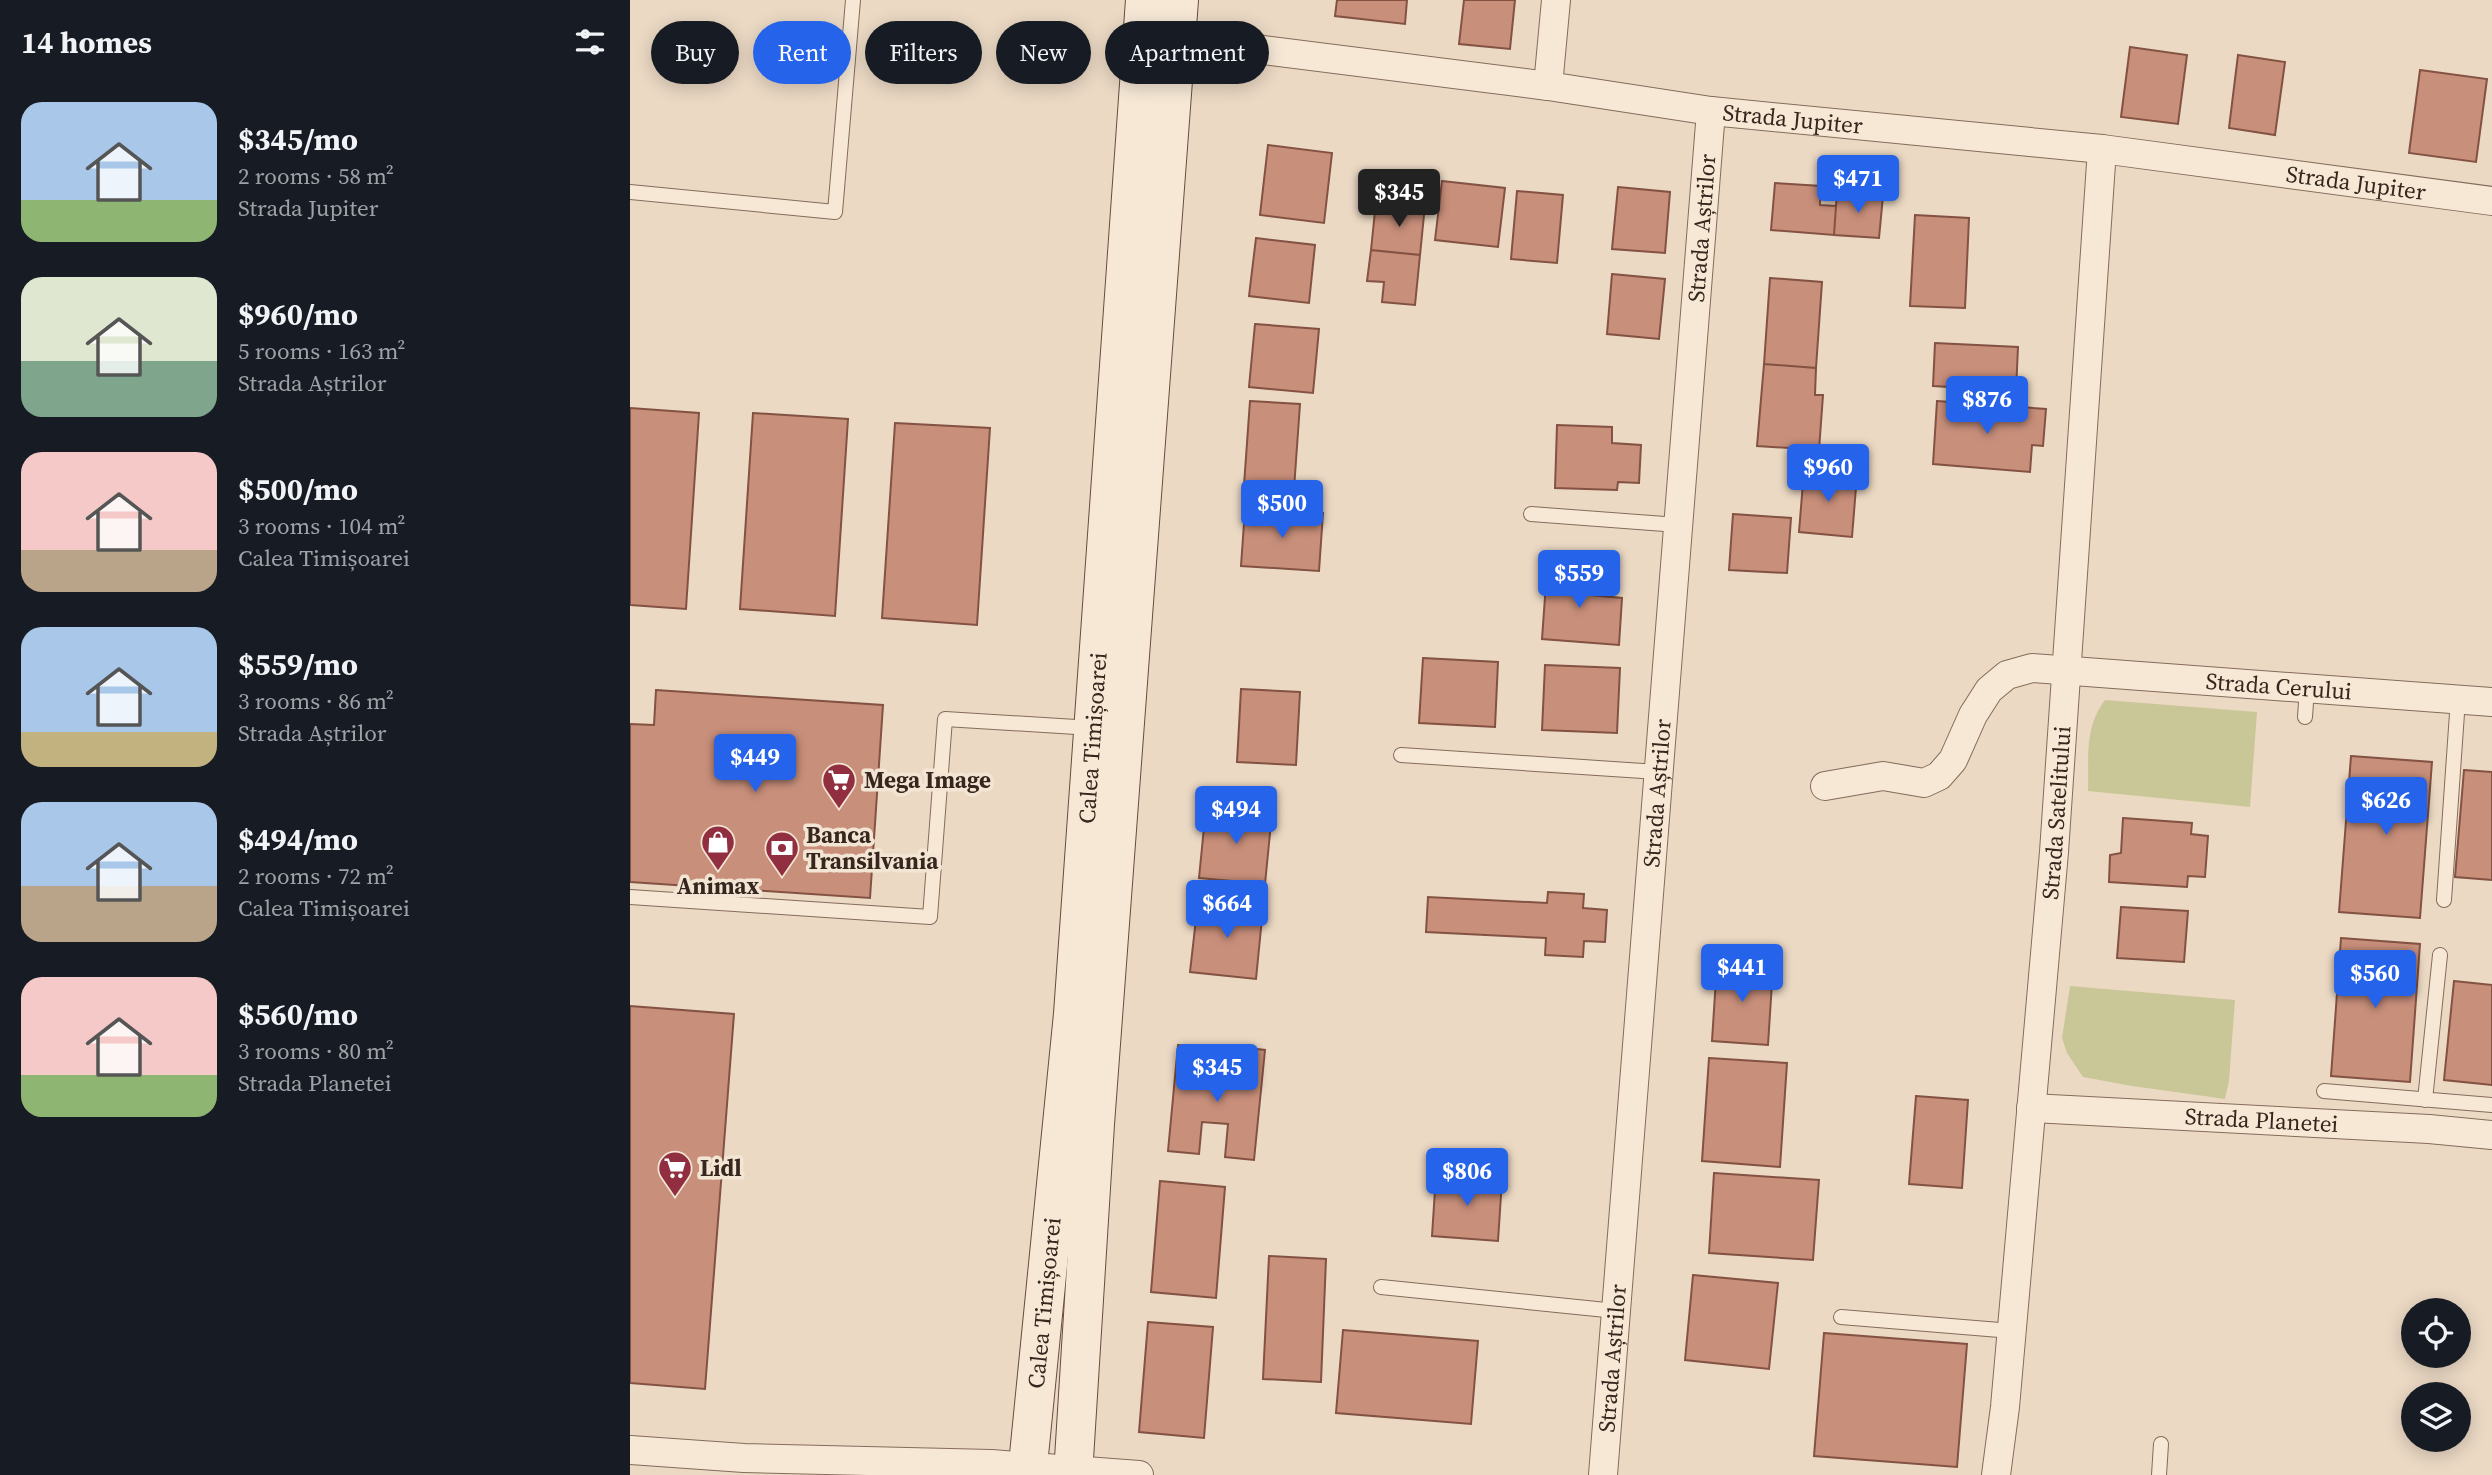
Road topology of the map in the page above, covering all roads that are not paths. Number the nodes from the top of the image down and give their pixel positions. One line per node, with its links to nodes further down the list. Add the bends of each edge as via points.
1 (853, 0): 11 (lane, via 835,212)
2 (1145, 0): 20 (main road, Calea Timișoarei)
3 (1179, 0): 5 (main road, Calea Timișoarei)
4 (1556, 0): 8 (street)
5 (1178, 21)
6 (1269, 51): 8 (street, Strada Jupiter)
7 (1174, 84): 39 (main road, Calea Timișoarei)
8 (1548, 86): 9 (street, Strada Jupiter)
9 (1711, 111): 10 (street, Strada Jupiter); 14 (street, Strada Aștrilor)
10 (2102, 149): 12 (street, Strada Jupiter); 15 (street, Strada Satelitului)
11 (630, 192)
12 (2492, 201)
13 (1531, 514): 14 (lane)
14 (1678, 525): 22 (street, Strada Aștrilor)
15 (2066, 669): 16 (street, Strada Cerului); 23 (street, Strada Cerului, via 2032,668 2007,675 1989,690 1939,776 1924,783 1883,776); 30 (street, Strada Satelitului)
16 (2307, 688): 17 (street, Strada Cerului); 19 (lane)
17 (2458, 699): 18 (street, Strada Cerului); 25 (lane)
18 (2492, 702)
19 (2305, 717)
20 (1094, 729): 24 (lane, via 945,719 930,917); 38 (main road, Calea Timișoarei, via 1073,1014)
21 (1401, 755): 22 (lane)
22 (1658, 772): 33 (street, Strada Aștrilor)
23 (1825, 786)
24 (630, 897)
25 (2444, 900)
26 (2440, 955): 28 (lane)
27 (2324, 1091): 28 (lane)
28 (2425, 1100): 29 (lane)
29 (2492, 1105)
30 (2031, 1108): 31 (street, Strada Planetei); 35 (street, Strada Satelitului)
31 (2492, 1135)
32 (1381, 1287): 33 (lane)
33 (1616, 1311): 41 (street, Strada Aștrilor)
34 (1841, 1317): 35 (lane)
35 (2012, 1331): 42 (street, Strada Satelitului)
36 (2161, 1444): 43 (lane)
37 (630, 1450): 38 (street)
38 (1027, 1471): 39 (street)
39 (1073, 1472): 40 (street)
40 (1139, 1475)
41 (1603, 1475)
42 (1996, 1475)
43 (2159, 1475)

